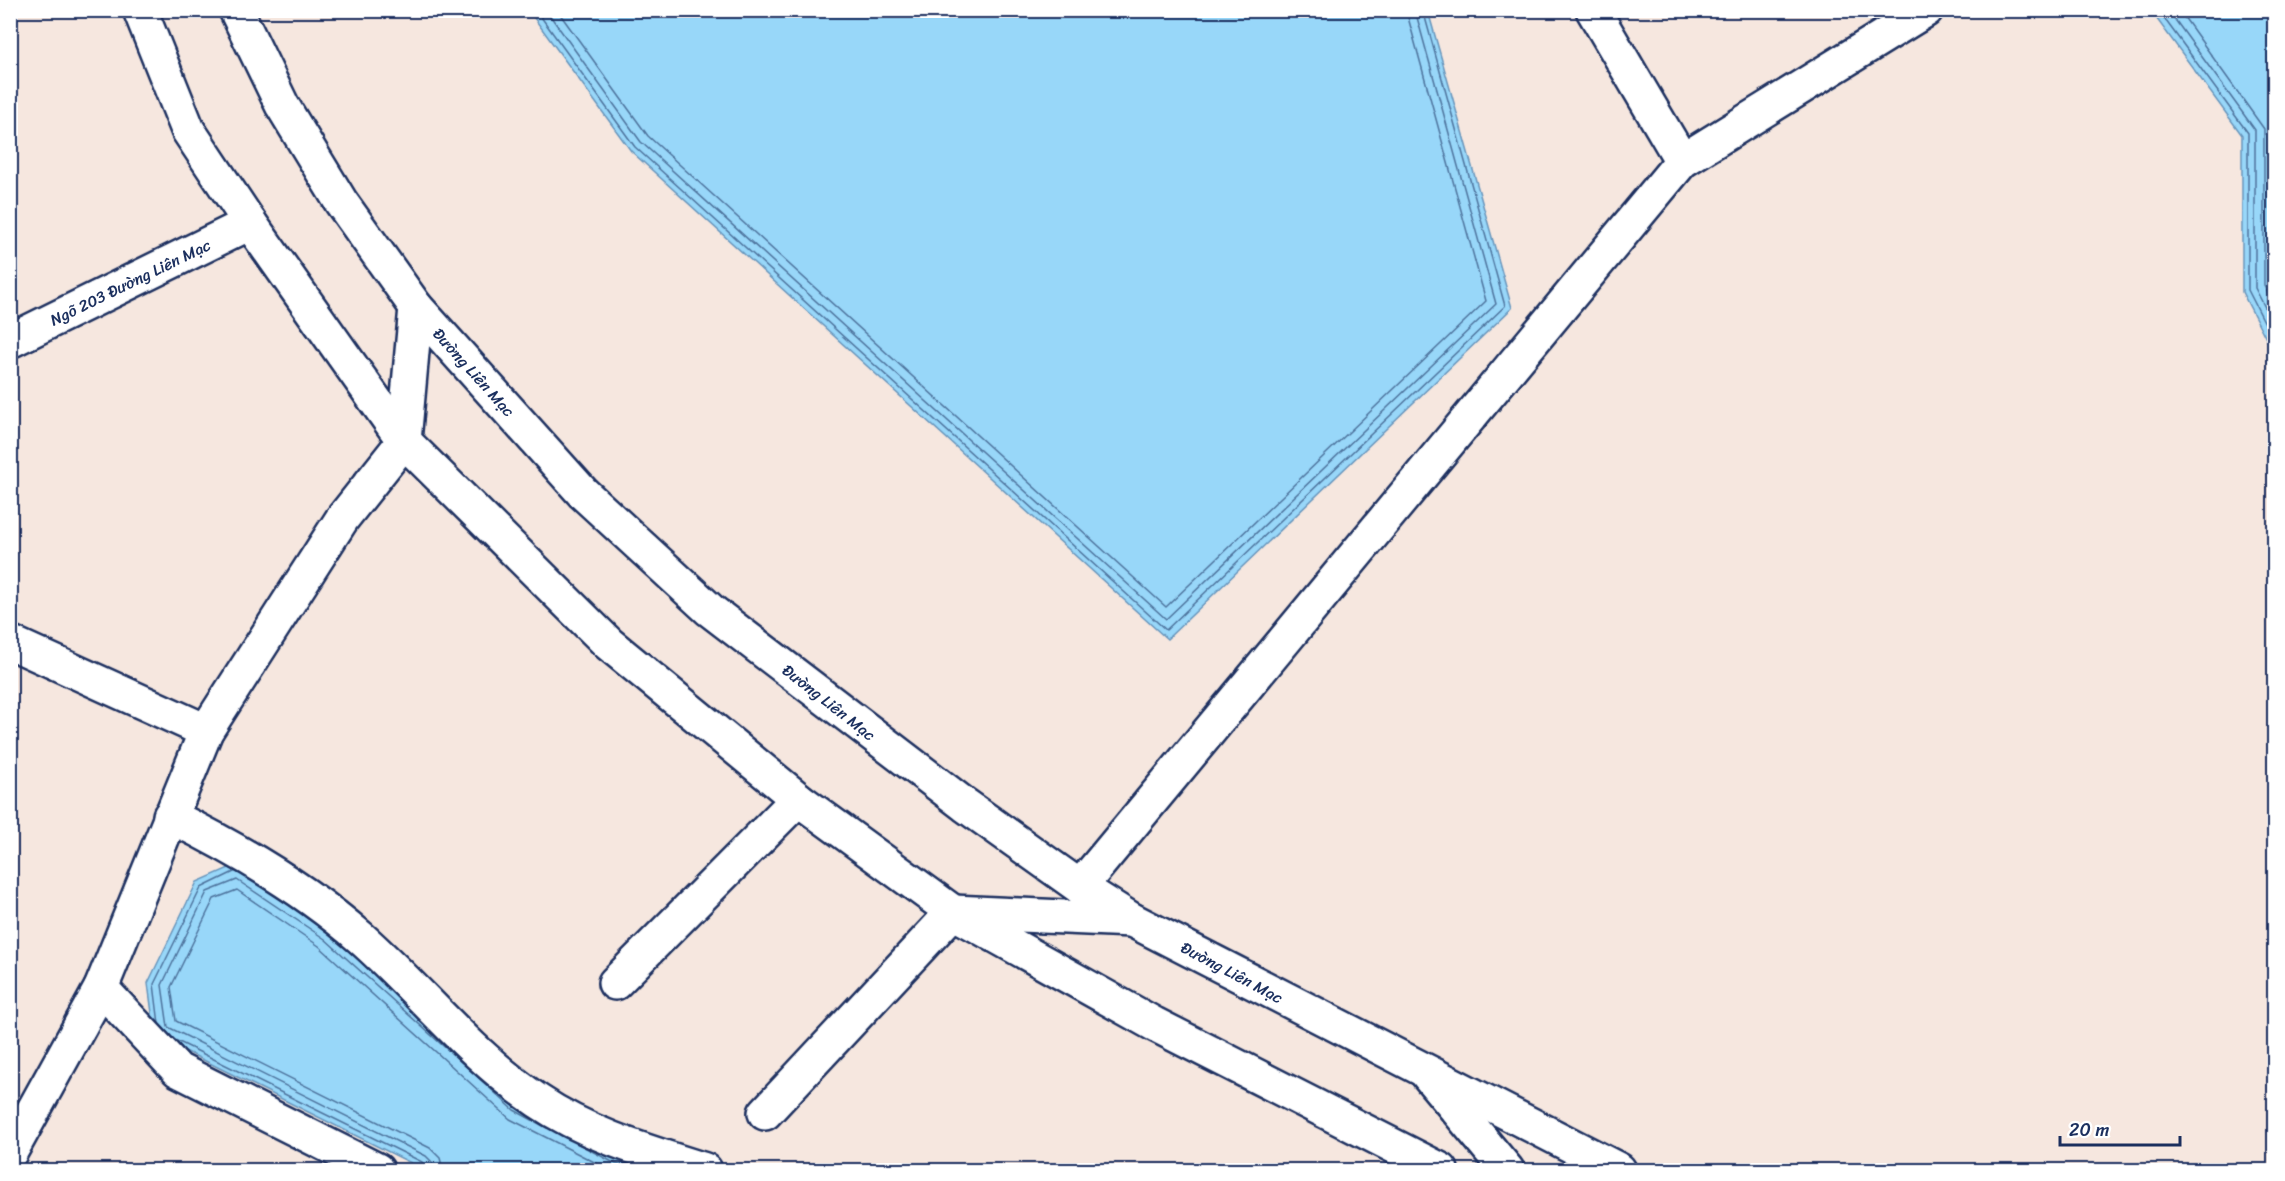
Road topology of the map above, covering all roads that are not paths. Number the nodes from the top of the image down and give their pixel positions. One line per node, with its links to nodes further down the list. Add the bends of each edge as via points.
1 (140, 10): 6 (street, via 188,130)
2 (236, 10): 7 (street, Đường Liên Mạc, via 282,105 341,202)
3 (1593, 10): 5 (street)
4 (1926, 10): 5 (street)
5 (1682, 161): 14 (street)
6 (250, 223): 8 (street, Ngõ 203 Đường Liên Mạc); 9 (street)
7 (416, 307): 9 (street); 14 (street, Đường Liên Mạc, via 583,493 710,610 964,805)
8 (10, 341)
9 (404, 441): 11 (street, via 342,519); 12 (street, via 609,644)
10 (10, 642): 11 (street)
11 (206, 732): 13 (street)
12 (798, 799): 15 (street); 17 (street)
13 (170, 816): 18 (street); 23 (street, via 224,843 303,893 351,930 473,1047 538,1101 622,1143)
14 (1080, 887): 16 (street, Đường Liên Mạc)
15 (953, 912): 16 (street); 20 (street); 24 (street, via 1154,1024)
16 (1132, 920): 19 (street, Đường Liên Mạc)
17 (615, 983)
18 (101, 988): 21 (street); 22 (street, via 178,1070)
19 (1428, 1075): 25 (street); 26 (street, Đường Liên Mạc)
20 (765, 1113)
21 (10, 1152)
22 (377, 1170)
23 (705, 1170)
24 (1441, 1170)
25 (1507, 1170)
26 (1618, 1170)

